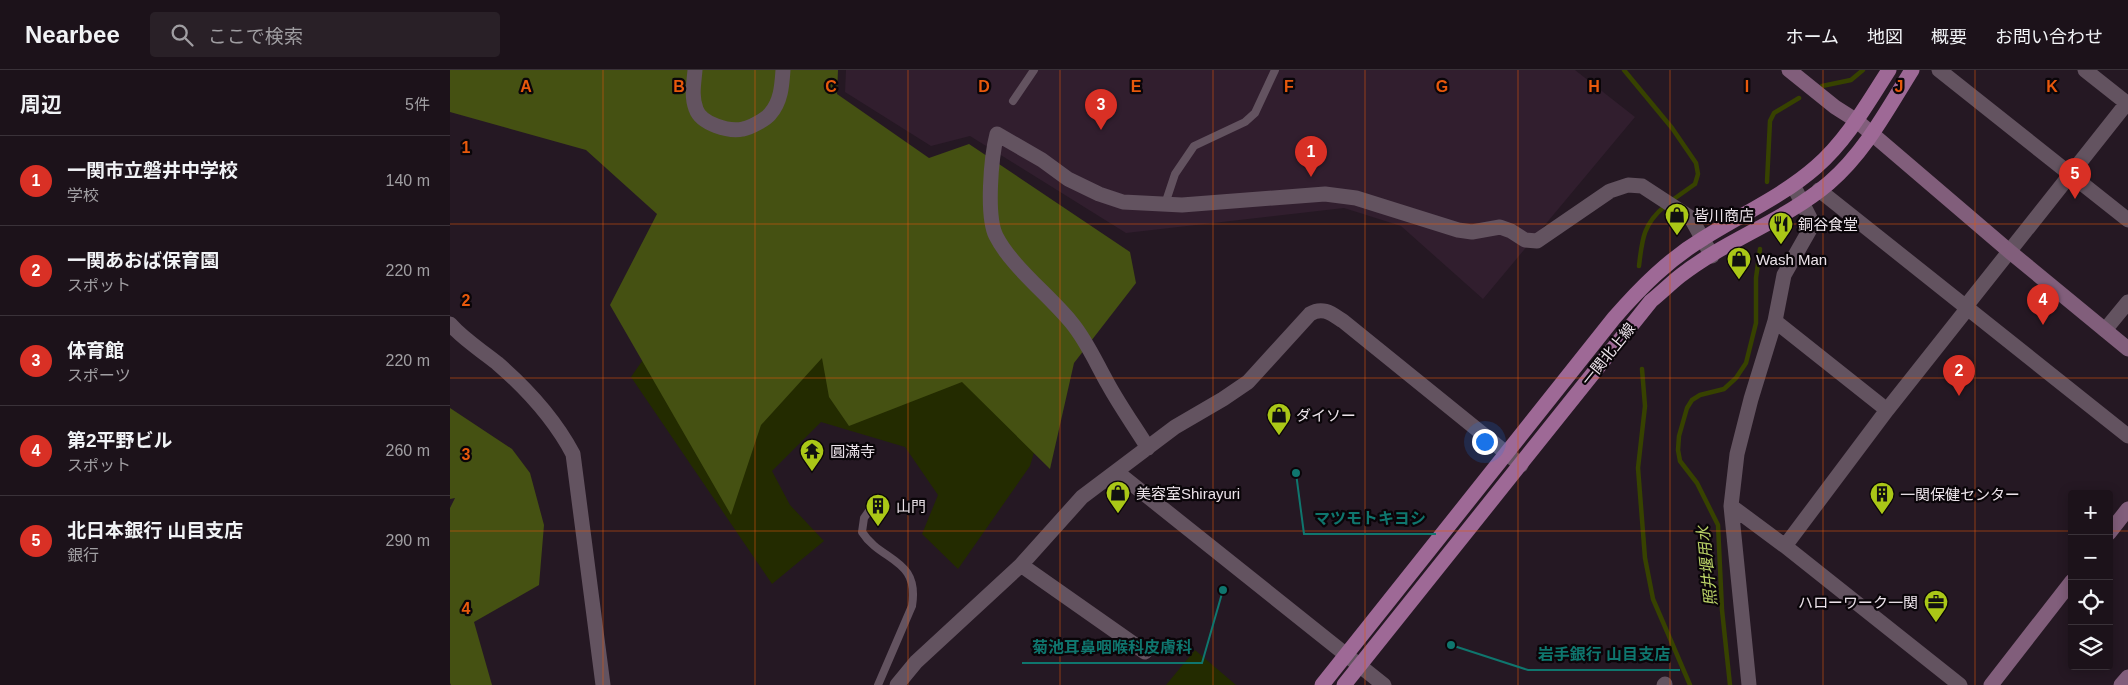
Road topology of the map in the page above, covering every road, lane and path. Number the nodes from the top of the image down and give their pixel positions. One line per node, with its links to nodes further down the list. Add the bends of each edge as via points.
1 (695, 70): 2 (street, via 693,94 696,111 708,122 744,129 770,114 781,96)
2 (783, 70)
3 (1034, 70): 10 (lane)
4 (1275, 70): 18 (lane, via 1255,113 1245,122 1194,146 1175,174)
5 (1790, 70): 12 (street)
6 (1888, 70): 12 (main road, 一関北上線)
7 (1912, 70): 13 (main road, 一関北上線)
8 (1939, 70): 14 (street)
9 (2085, 70): 11 (street)
10 (1013, 101)
11 (2127, 104): 14 (street)
12 (1856, 121): 13 (street); 15 (main road, 一関北上線, via 1837,146)
13 (1872, 134): 16 (main road, 一関北上線, via 1852,161); 21 (street)
14 (2071, 174): 19 (street); 21 (street)
15 (1793, 185): 17 (street); 20 (main road, 一関北上線)
16 (1819, 190): 17 (main road, 一関北上線); 24 (street)
17 (1803, 203): 22 (main road, 一関北上線); 25 (street, via 1813,224 1784,276)
18 (1165, 204): 20 (street, via 1325,194 1356,198 1458,230 1472,232 1500,227 1525,240 1537,241 1610,191 1642,186 1692,218); 31 (street, via 1123,202 1099,194 1068,179 997,134 993,148 991,199 991,222 996,237 1020,268 1071,322)
19 (2128, 220)
20 (1703, 238): 22 (street); 32 (main road, 一関北上線, via 1639,289)
21 (2009, 251): 24 (street); 27 (street)
22 (1712, 256): 33 (main road, 一関北上線, via 1681,276 1651,302)
23 (2128, 302): 27 (street)
24 (1967, 309): 29 (street); 30 (street)
25 (1775, 321): 29 (street); 35 (street, via 1737,454)
26 (450, 324): 46 (street, via 541,406 562,432 573,454)
27 (2105, 330): 28 (street)
28 (2128, 349)
29 (1887, 410): 39 (street)
30 (2128, 436)
31 (1148, 448): 32 (street, via 1248,382 1310,314 1320,309 1343,322); 34 (street)
32 (1506, 454): 33 (street); 43 (main road, 一関北上線)
33 (1521, 465): 44 (main road, 一関北上線)
34 (1117, 472): 40 (street, via 1082,497); 43 (street)
35 (1731, 506): 39 (street); 52 (street)
36 (872, 508): 47 (lane, via 864,518 862,532 871,543 900,563 910,579 913,596 912,606)
37 (2128, 509): 38 (street)
38 (2113, 528)
39 (1785, 546): 53 (street)
40 (1021, 565): 42 (street); 48 (street, via 935,644)
41 (2068, 586): 54 (street)
42 (1145, 652)
43 (1346, 654): 44 (street); 49 (main road, 一関北上線)
44 (1360, 665): 50 (main road, 一関北上線); 51 (street)
45 (2128, 677): 55 (street)
46 (603, 685)
47 (878, 685)
48 (897, 685)
49 (1322, 685)
50 (1344, 685)
51 (1384, 685)
52 (1749, 685)
53 (1960, 685)
54 (1992, 685)
55 (2121, 685)

